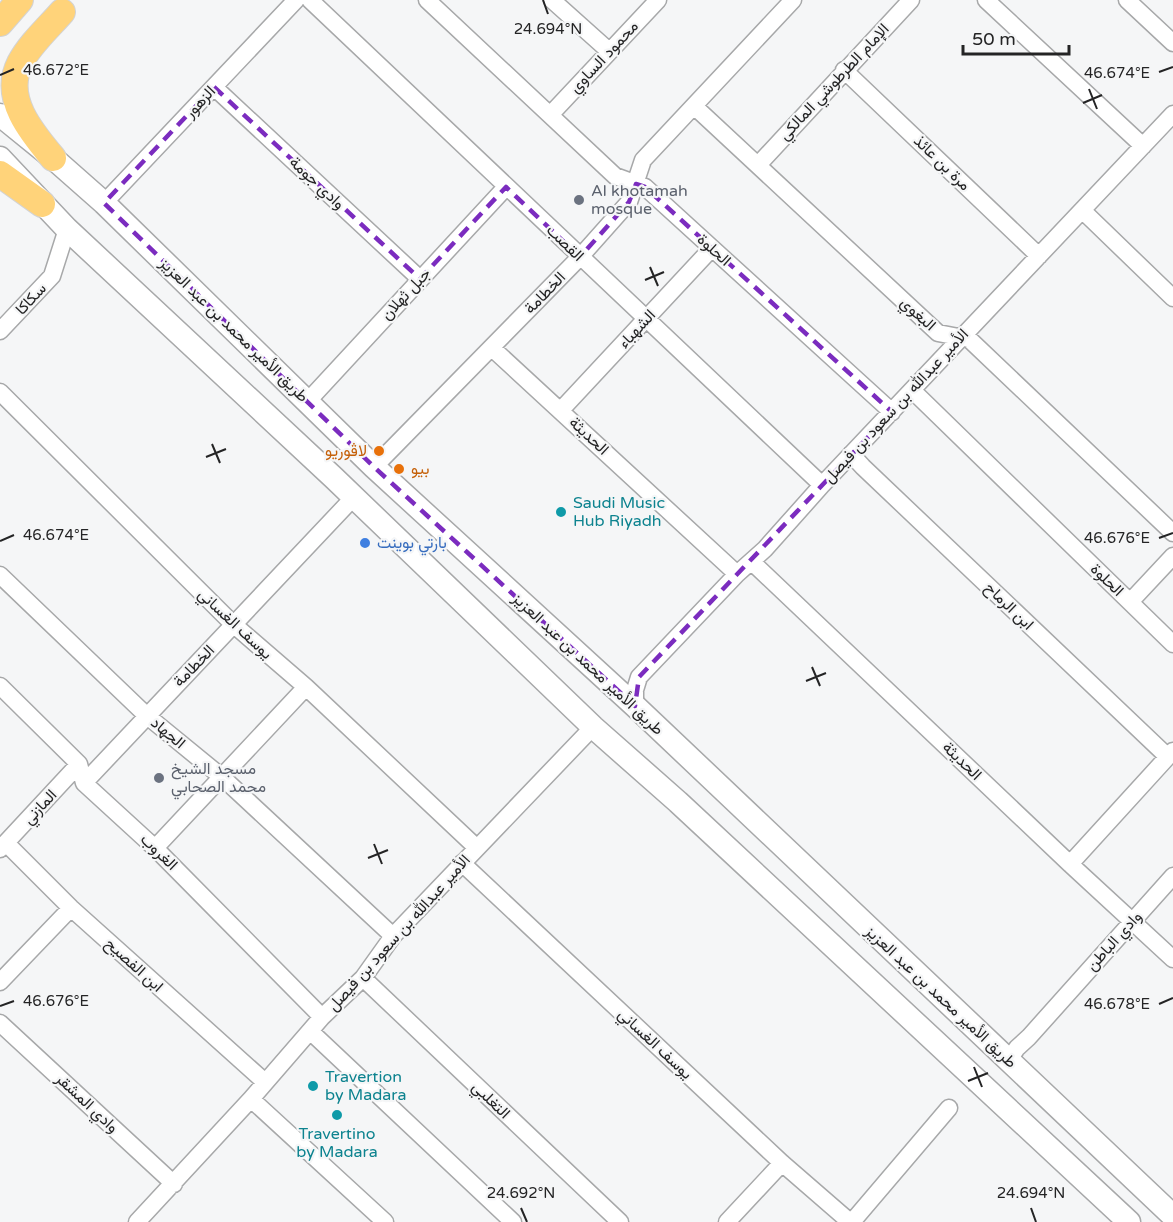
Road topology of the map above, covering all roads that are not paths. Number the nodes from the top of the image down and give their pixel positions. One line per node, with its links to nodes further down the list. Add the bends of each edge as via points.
1 (10, 0): 12 (main road)
2 (20, 0): 14 (main road)
3 (296, 0): 19 (street, الزهور)
4 (310, 0): 32 (street, القصب)
5 (427, 0): 21 (street, الحلوة)
6 (552, 0): 16 (street)
7 (658, 0): 16 (street, محمود الساوي)
8 (911, 0): 18 (street, الإمام الطرطوشي المالكي)
9 (986, 0): 25 (street)
10 (1127, 0): 15 (street)
11 (789, 1): 20 (street, الخطامة)
12 (0, 6)
13 (68, 6): 17 (main road); 28 (main road, via 20,64 16,83 15,95 26,123)
14 (0, 23)
15 (1173, 43)
16 (609, 51): 21 (street, محمود الساوي)
17 (4, 62)
18 (844, 70): 29 (street, الإمام الطرطوشي المالكي); 38 (street, مرة بن عائذ)
19 (214, 87): 33 (street, الزهور); 40 (street, وادي جومة)
20 (695, 107): 29 (street, البغوي); 31 (street, الخطامة, via 643,160)
21 (551, 114): 31 (street, الحلوة, via 615,176)
22 (1173, 114): 25 (street, الأمير عبدالله بن سعود بن فيصل)
23 (0, 115): 28 (main road, طريق الأمير محمد بن عبد العزيز)
24 (0, 135): 28 (main road, via 35,154)
25 (1143, 146): 35 (street, الأمير عبدالله بن سعود بن فيصل)
26 (0, 151): 30 (main road)
27 (0, 158): 30 (main road)
28 (53, 158): 33 (main road, طريق الأمير محمد بن عبد العزيز)
29 (758, 165): 44 (street, البغوي, via 938,333)
30 (11, 177): 34 (main road)
31 (636, 184): 37 (street, الحلوة, via 645,187); 39 (street, الخطامة, via 629,202)
32 (506, 187): 39 (street, القصب); 40 (street, جبل ثهلان)
33 (104, 203): 48 (main road, طريق الأمير محمد بن عبد العزيز)
34 (42, 204): 36 (main road)
35 (1082, 210): 38 (street, الأمير عبدالله بن سعود بن فيصل); 41 (street)
36 (67, 229): 43 (street, سكاكا, via 52,276); 54 (main road)
37 (712, 249): 42 (street, الشهباء); 50 (street, الحلوة)
38 (1039, 256): 44 (street, الأمير عبدالله بن سعود بن فيصل)
39 (580, 257): 42 (street, القصب); 45 (street, الخطامة)
40 (420, 279): 48 (street, جبل ثهلان)
41 (1173, 298)
42 (645, 320): 49 (street, الشهباء); 53 (street, القصب)
43 (0, 331)
44 (961, 338): 46 (street, الأمير عبدالله بن سعود بن فيصل); 55 (street, البغوي, via 969,339)
45 (492, 348): 49 (street, الحديثة); 52 (street, الخطامة)
46 (912, 390): 50 (street, الأمير عبدالله بن سعود بن فيصل); 60 (street, الحلوة)
47 (0, 392): 61 (street, يوسف الغساني)
48 (307, 402): 52 (main road, طريق الأمير محمد بن عبد العزيز)
49 (561, 410): 58 (street, الحديثة)
50 (892, 412): 51 (street, الأمير عبدالله بن سعود بن فيصل)
51 (852, 454): 53 (street, الأمير عبدالله بن سعود بن فيصل); 68 (street, ابن الرماح)
52 (374, 467): 65 (main road, طريق الأمير محمد بن عبد العزيز)
53 (822, 485): 57 (street, الأمير عبدالله بن سعود بن فيصل)
54 (354, 497): 61 (street, الخطامة); 67 (main road)
55 (1173, 533)
56 (1173, 556): 60 (street)
57 (752, 562): 58 (street, الأمير عبدالله بن سعود بن فيصل); 76 (street, الحديثة)
58 (736, 574): 65 (street, الأمير عبدالله بن سعود بن فيصل, via 639,677)
59 (0, 575): 66 (street, الجهاد)
60 (1130, 602): 62 (street, الحلوة)
61 (233, 624): 64 (street, يوسف الغساني); 66 (street, الخطامة)
62 (1173, 644)
63 (0, 686): 69 (street)
64 (306, 687): 70 (street); 74 (street, يوسف الغساني)
65 (635, 706): 87 (main road, طريق الأمير محمد بن عبد العزيز)
66 (146, 715): 70 (street, الجهاد); 71 (street, الخطامة)
67 (593, 727): 74 (street, الأمير عبدالله بن سعود بن فيصل); 100 (main road)
68 (1170, 754): 76 (street)
69 (79, 764): 71 (street); 72 (street, المازني)
70 (223, 778): 73 (street); 80 (street, الجهاد)
71 (84, 783): 73 (street, الغروب)
72 (3, 847): 78 (street, ابن الفصيح)
73 (155, 848): 84 (street, الغروب)
74 (477, 848): 75 (street, الأمير عبدالله بن سعود بن فيصل)
75 (462, 863): 80 (street, الأمير عبدالله بن سعود بن فيصل); 91 (street, يوسف الغساني)
76 (1070, 864): 79 (street, الحديثة)
77 (1173, 876): 79 (street, وادي الباطن)
78 (71, 908): 83 (street); 88 (street, ابن الفصيح)
79 (1133, 920): 81 (street, الحديثة); 87 (street, وادي الباطن)
80 (393, 936): 82 (street, الأمير عبدالله بن سعود بن فيصل)
81 (1173, 959)
82 (363, 978): 84 (street, الأمير عبدالله بن سعود بن فيصل); 97 (street, التغلبي)
83 (0, 982)
84 (322, 1017): 86 (street, الأمير عبدالله بن سعود بن فيصل)
85 (0, 1023): 92 (street, وادي المشقر)
86 (310, 1031): 88 (street, الأمير عبدالله بن سعود بن فيصل); 96 (street)
87 (1008, 1061): 93 (main road, طريق الأمير محمد بن عبد العزيز)
88 (265, 1082): 89 (street, الأمير عبدالله بن سعود بن فيصل)
89 (251, 1099): 92 (street, الأمير عبدالله بن سعود بن فيصل); 95 (street)
90 (950, 1108): 99 (street)
91 (782, 1163): 98 (street); 99 (street, يوسف الغساني)
92 (174, 1184): 94 (street, الأمير عبدالله بن سعود بن فيصل)
93 (1173, 1216)
94 (144, 1219)
95 (385, 1222)
96 (513, 1222)
97 (620, 1222)
98 (727, 1222)
99 (851, 1222)
100 (1130, 1222)

